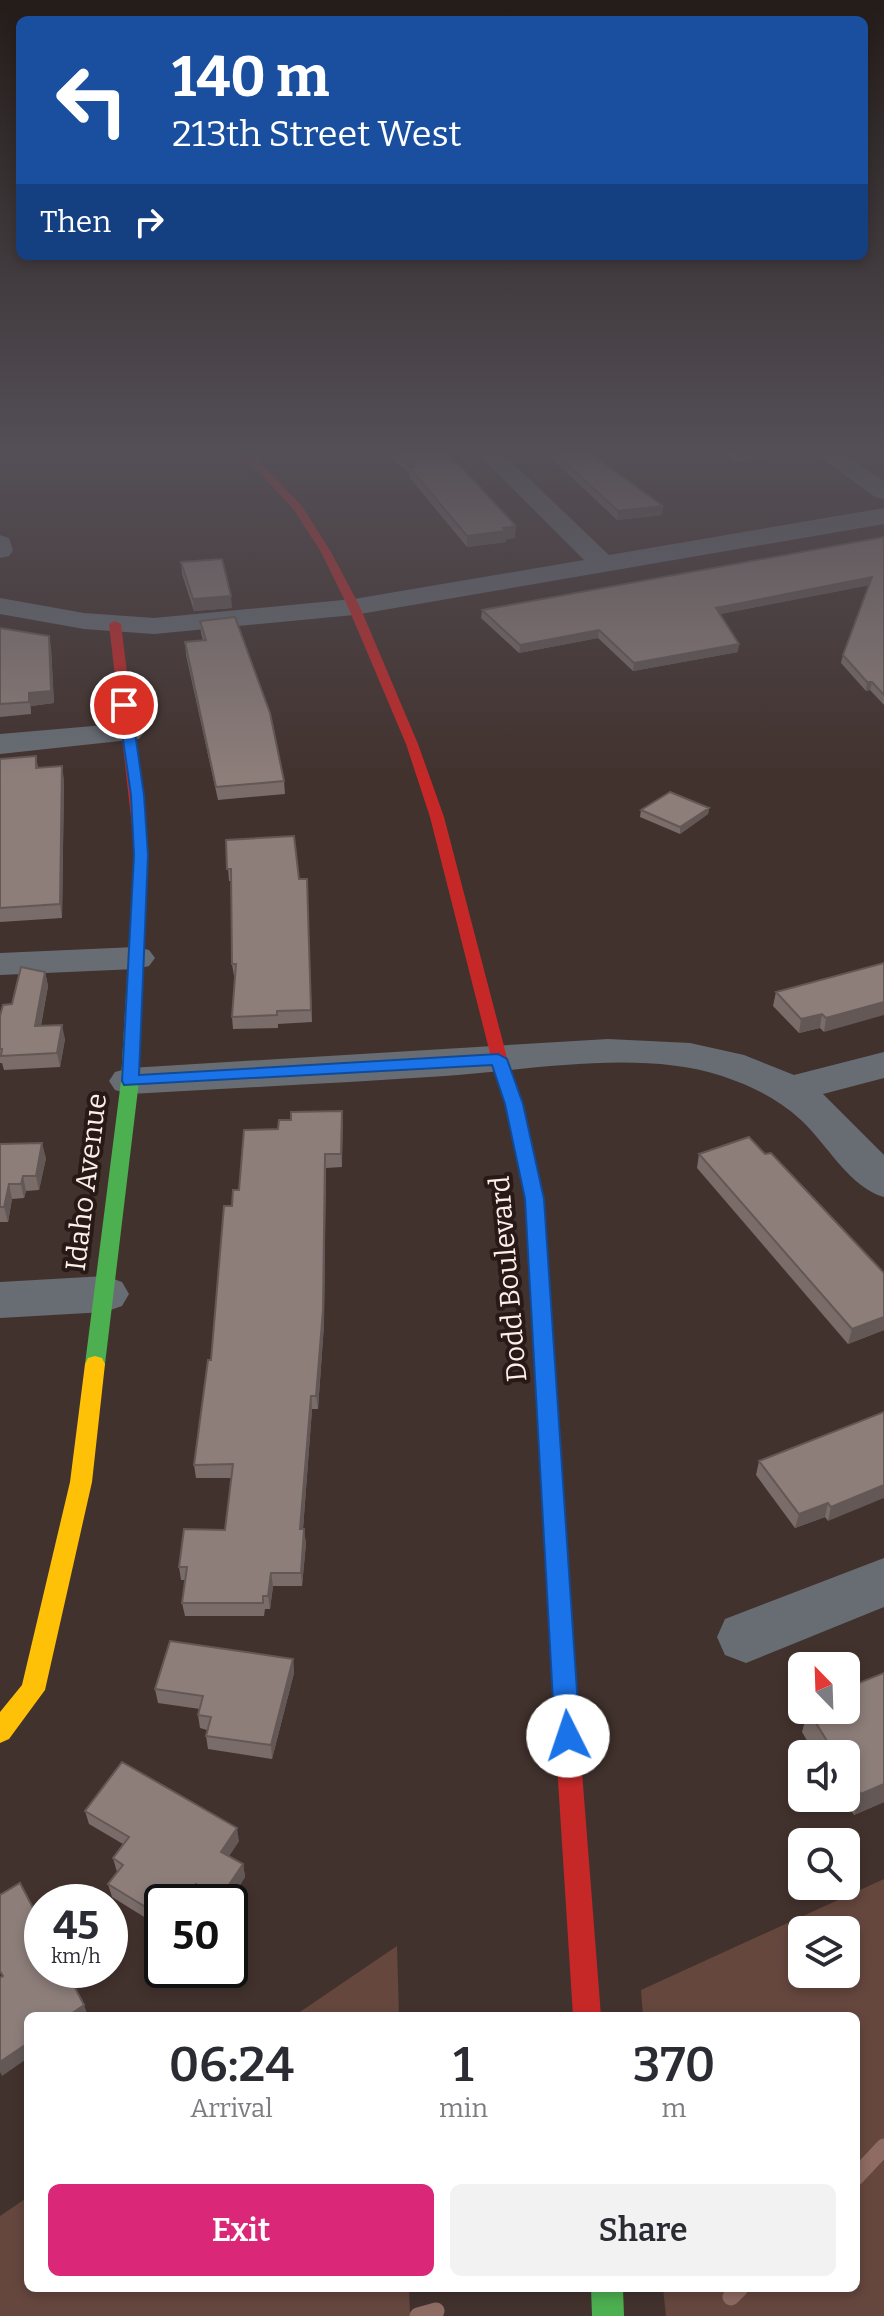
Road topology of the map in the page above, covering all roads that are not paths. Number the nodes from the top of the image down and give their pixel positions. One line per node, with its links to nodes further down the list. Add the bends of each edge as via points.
1 (329, 562): 6 (main road, Dodd Boulevard)
2 (601, 562): 4 (street)
3 (621, 562): 4 (street)
4 (604, 565): 6 (street)
5 (0, 606): 7 (street)
6 (354, 607): 7 (street, via 154,626); 12 (main road, Dodd Boulevard, via 437,817)
7 (115, 624): 8 (main road, Idaho Avenue)
8 (128, 732): 9 (street); 10 (main road, Idaho Avenue, via 141,855)
9 (0, 744)
10 (136, 958): 11 (street); 14 (main road, Idaho Avenue)
11 (0, 964)
12 (498, 1059): 14 (street); 15 (street, via 655,1053 711,1060); 22 (main road, Dodd Boulevard, via 514,1104 534,1199)
13 (884, 1065): 15 (street)
14 (130, 1081): 17 (main road, Idaho Avenue)
15 (788, 1090): 16 (street, via 817,1112)
16 (884, 1182)
17 (105, 1294): 18 (street); 21 (main road, Idaho Avenue, via 81,1482 33,1690)
18 (0, 1300)
19 (884, 1582): 20 (street)
20 (746, 1637)
21 (0, 1731)
22 (587, 2012)
23 (607, 2292): 24 (main road)
24 (608, 2316)

